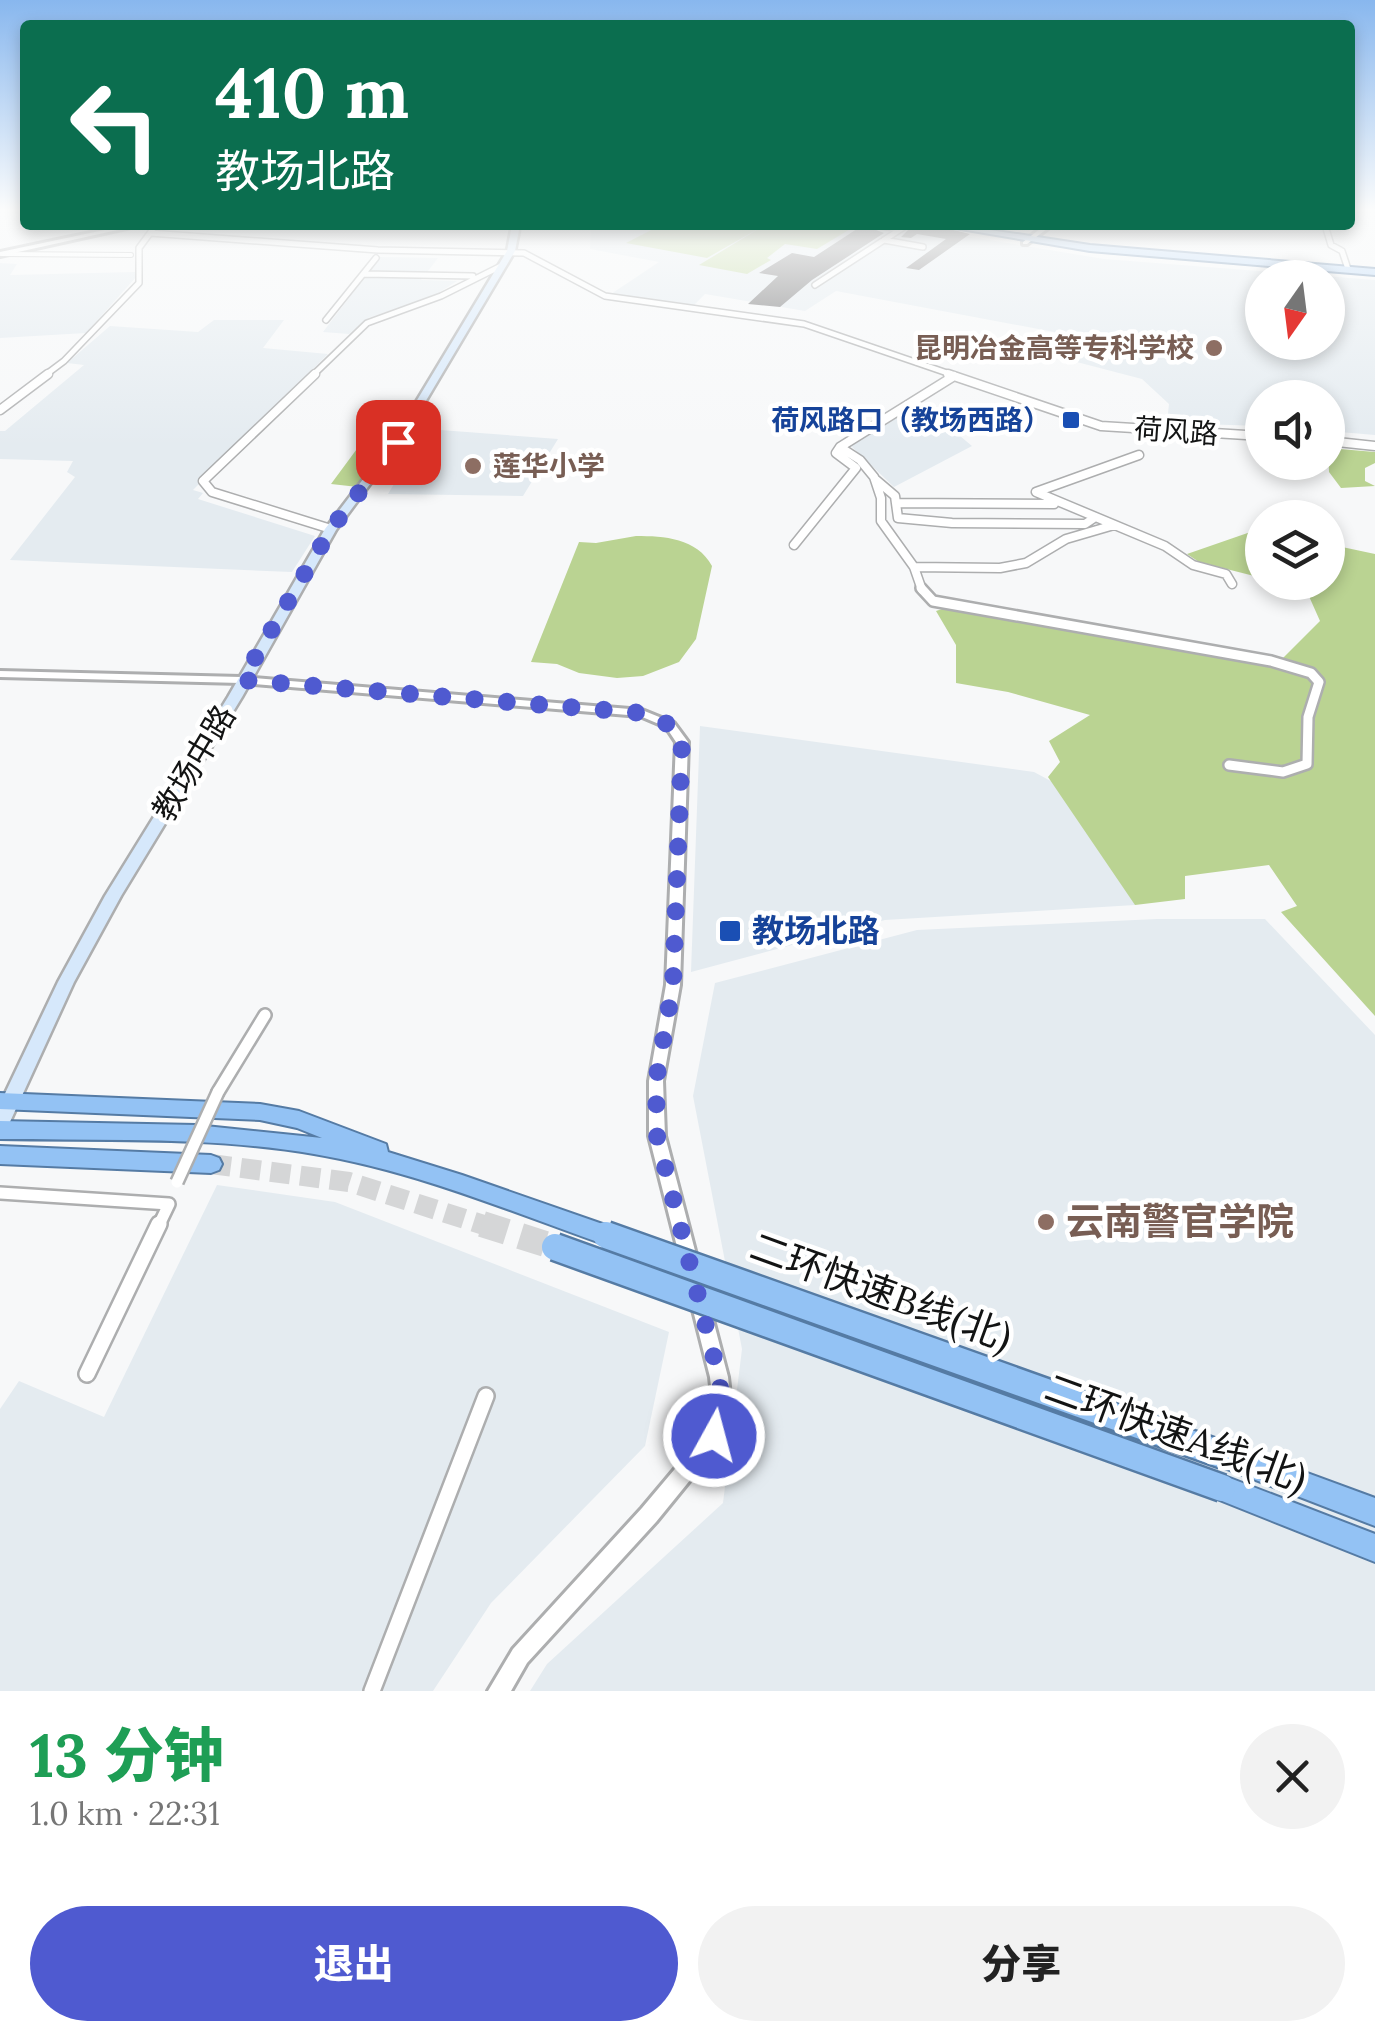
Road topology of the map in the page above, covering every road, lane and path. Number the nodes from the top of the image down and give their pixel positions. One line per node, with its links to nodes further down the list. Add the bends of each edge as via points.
1 (133, 289): 8 (street, via 64,361)
2 (352, 289): 6 (street)
3 (451, 289): 19 (street, via 361,327 203,481 212,492)
4 (489, 289): 19 (main road, 教场中路, via 398,442)
5 (592, 289): 7 (street, 荷风路, via 804,324)
6 (326, 320)
7 (954, 376): 9 (street, 荷风路, via 1089,422); 12 (street)
8 (0, 410)
9 (1245, 436)
10 (1345, 443): 11 (street)
11 (1375, 446)
12 (840, 447): 14 (street); 20 (street, via 836,453 856,468)
13 (1139, 455): 16 (street, via 1036,492)
14 (874, 478): 15 (street, via 891,489); 21 (street, via 884,500 881,522)
15 (896, 503): 16 (street); 17 (street, via 898,518 952,523 1085,524)
16 (1060, 504): 17 (street)
17 (1094, 518): 18 (street)
18 (1115, 524): 21 (street, via 1000,568); 22 (street, via 1226,574)
19 (331, 529): 24 (main road, 教场中路)
20 (794, 545)
21 (914, 568): 25 (street, via 922,592 941,604 1310,673 1319,682 1308,718 1307,764 1283,772)
22 (1232, 584)
23 (0, 674): 24 (street)
24 (242, 680): 27 (main road, 教场中路, via 113,896); 38 (street, via 642,713 670,725 682,742 673,985 656,1081 657,1136 722,1405 714,1436 520,1656)
25 (1229, 765)
26 (265, 1015): 31 (street, bridge, via 235,1058)
27 (2, 1114): 35 (highway, 二环快速B线(北), bridge, via 284,1140 363,1155 606,1235)
28 (0, 1154): 29 (highway)
29 (211, 1164)
30 (0, 1193): 31 (street)
31 (168, 1204): 33 (street)
32 (556, 1247): 36 (highway, 二环快速A线(北), bridge)
33 (87, 1374)
34 (486, 1396): 37 (street)
35 (1375, 1512)
36 (1375, 1548)
37 (372, 1691)
38 (500, 1691)

